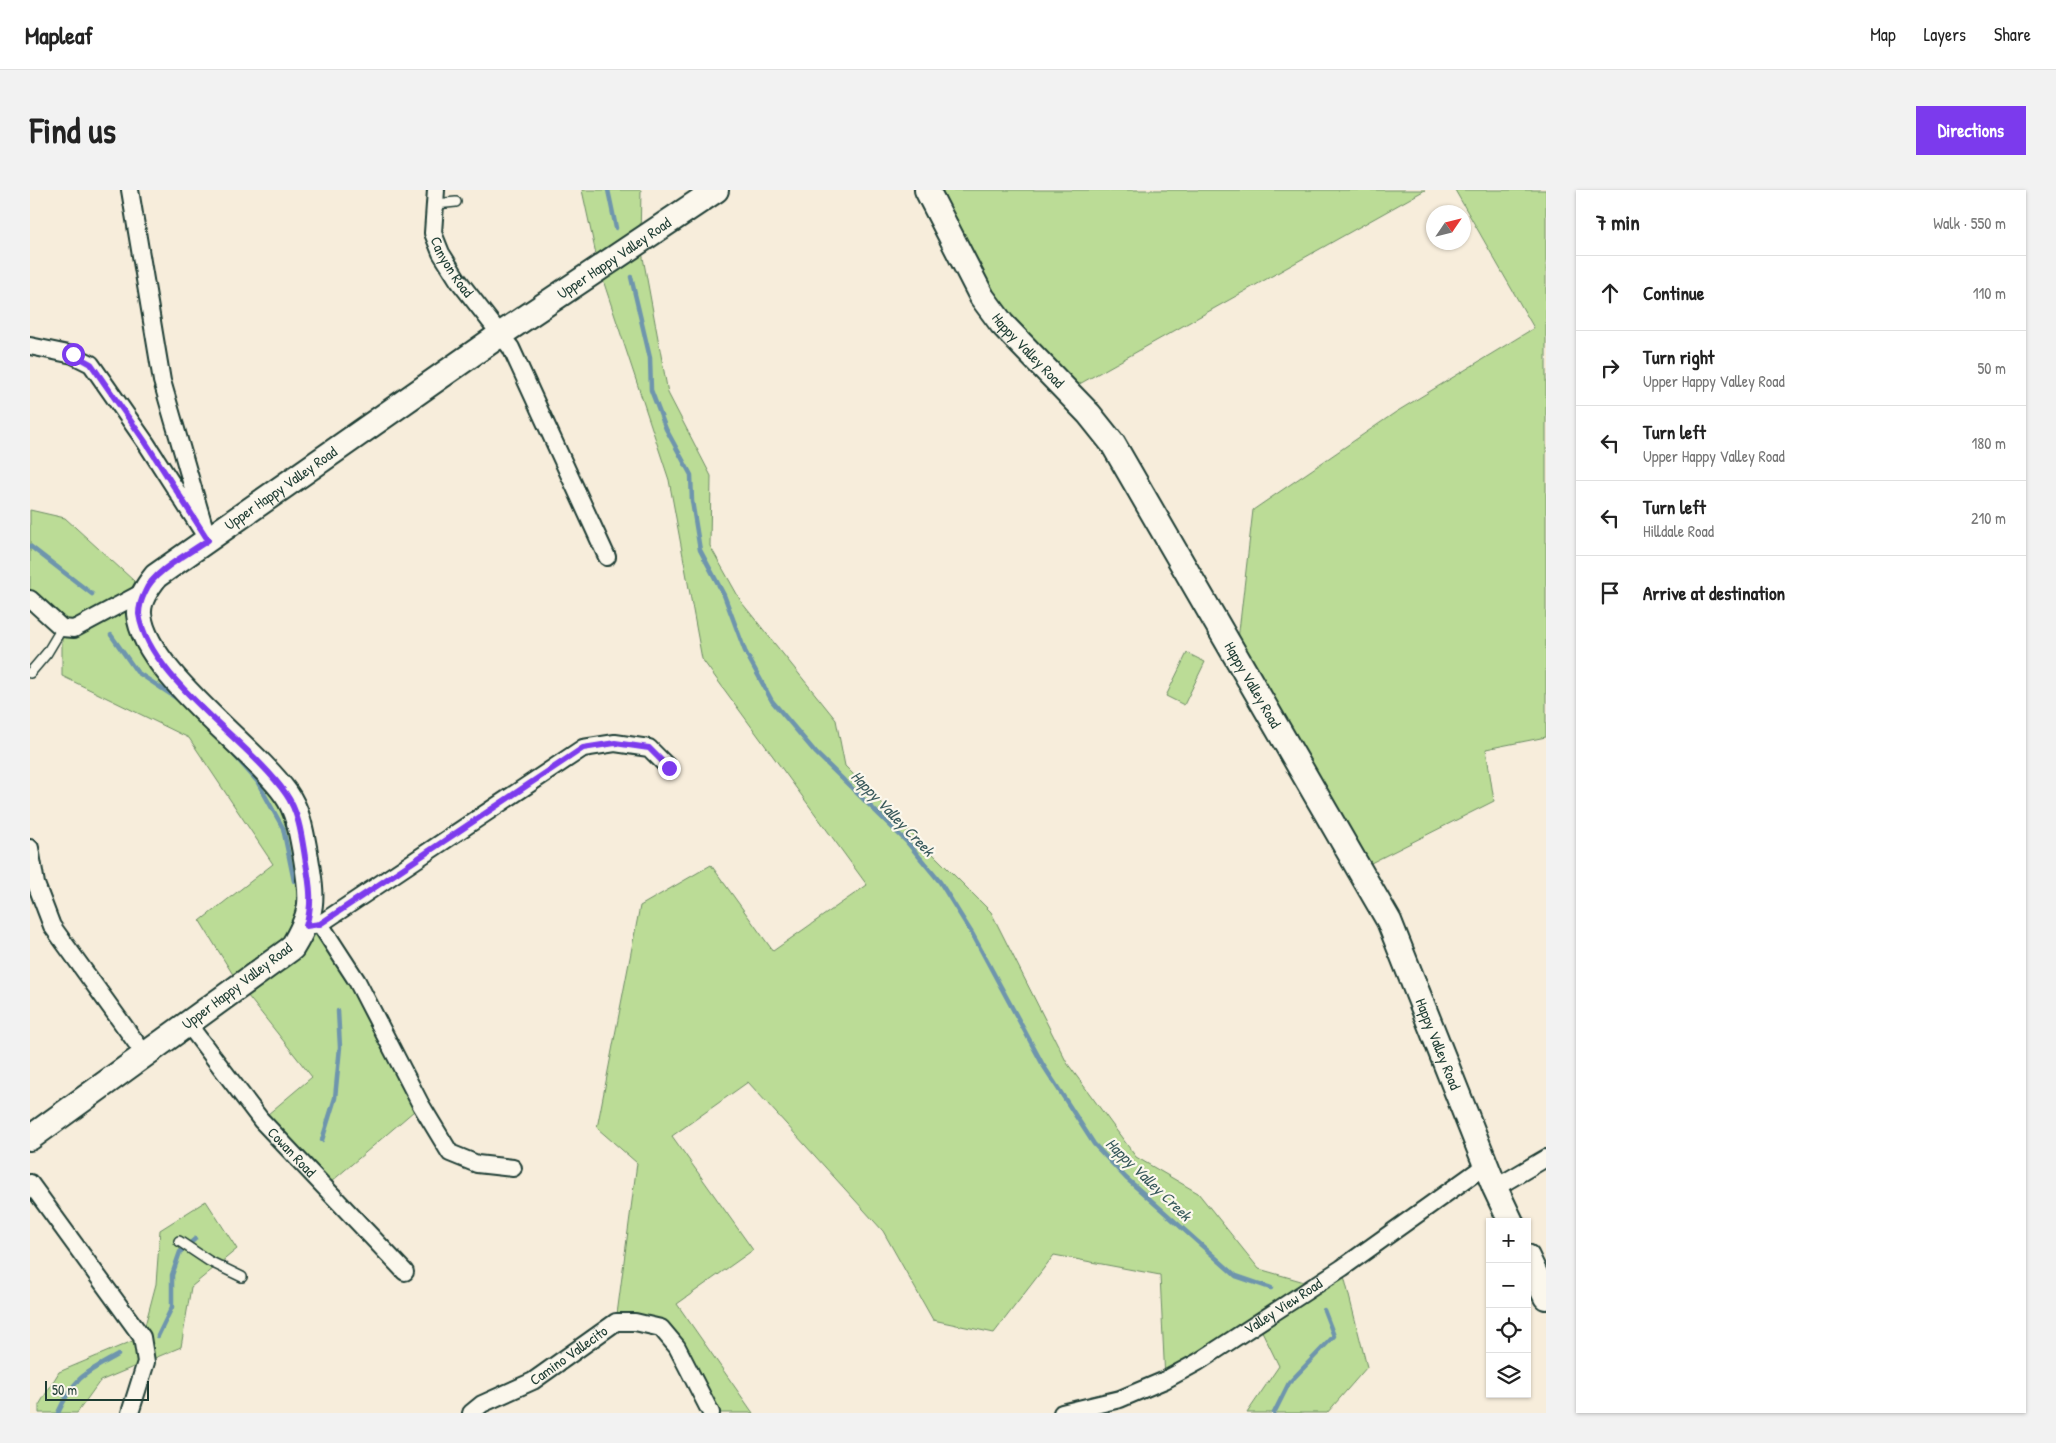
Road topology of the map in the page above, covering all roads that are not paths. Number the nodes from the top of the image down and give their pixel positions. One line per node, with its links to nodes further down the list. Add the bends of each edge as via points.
1 (130, 190): 8 (street, via 162,380)
2 (716, 190): 6 (street, Upper Happy Valley Road)
3 (927, 190): 21 (street, Happy Valley Road, via 982,297 1002,324 1089,414 1113,444 1376,898)
4 (436, 197): 5 (lane); 6 (street, Canyon Road, via 433,233 441,253)
5 (456, 202)
6 (501, 334): 8 (street, Upper Happy Valley Road); 9 (street, Canyon Road, via 523,371)
7 (30, 346): 8 (street, via 73,354 91,364)
8 (208, 540): 10 (street, Upper Happy Valley Road, via 156,576)
9 (607, 557)
10 (145, 591): 12 (street, via 74,629); 16 (street, Upper Happy Valley Road, via 139,612 143,629 167,670 257,760 286,794 296,812 310,886)
11 (30, 599): 12 (street)
12 (62, 628): 13 (lane)
13 (30, 673)
14 (669, 768): 16 (street, via 649,748 615,743 583,748)
15 (30, 848): 18 (street, via 36,884 52,926)
16 (313, 925): 17 (street, Upper Happy Valley Road, via 292,948); 22 (street, via 357,981 420,1105 450,1153 477,1164)
17 (188, 1024): 18 (street, Upper Happy Valley Road); 28 (street, Cowan Road, via 261,1120)
18 (145, 1055): 19 (street, Upper Happy Valley Road)
19 (30, 1138)
20 (1546, 1158): 24 (street)
21 (1486, 1165): 24 (street, Happy Valley Road); 34 (street, Valley View Road, via 1342,1268 1198,1362 1120,1399)
22 (513, 1168)
23 (30, 1183): 31 (street, via 142,1337 146,1362)
24 (1495, 1188): 25 (street, Happy Valley Road)
25 (1509, 1218)
26 (179, 1241): 29 (lane)
27 (1530, 1263): 30 (street)
28 (405, 1272)
29 (242, 1277)
30 (1546, 1297)
31 (130, 1413)
32 (471, 1413): 33 (street, Camino Vallecito, via 482,1404 532,1381 616,1322 635,1322 661,1328 677,1347)
33 (711, 1413)
34 (1062, 1413)

